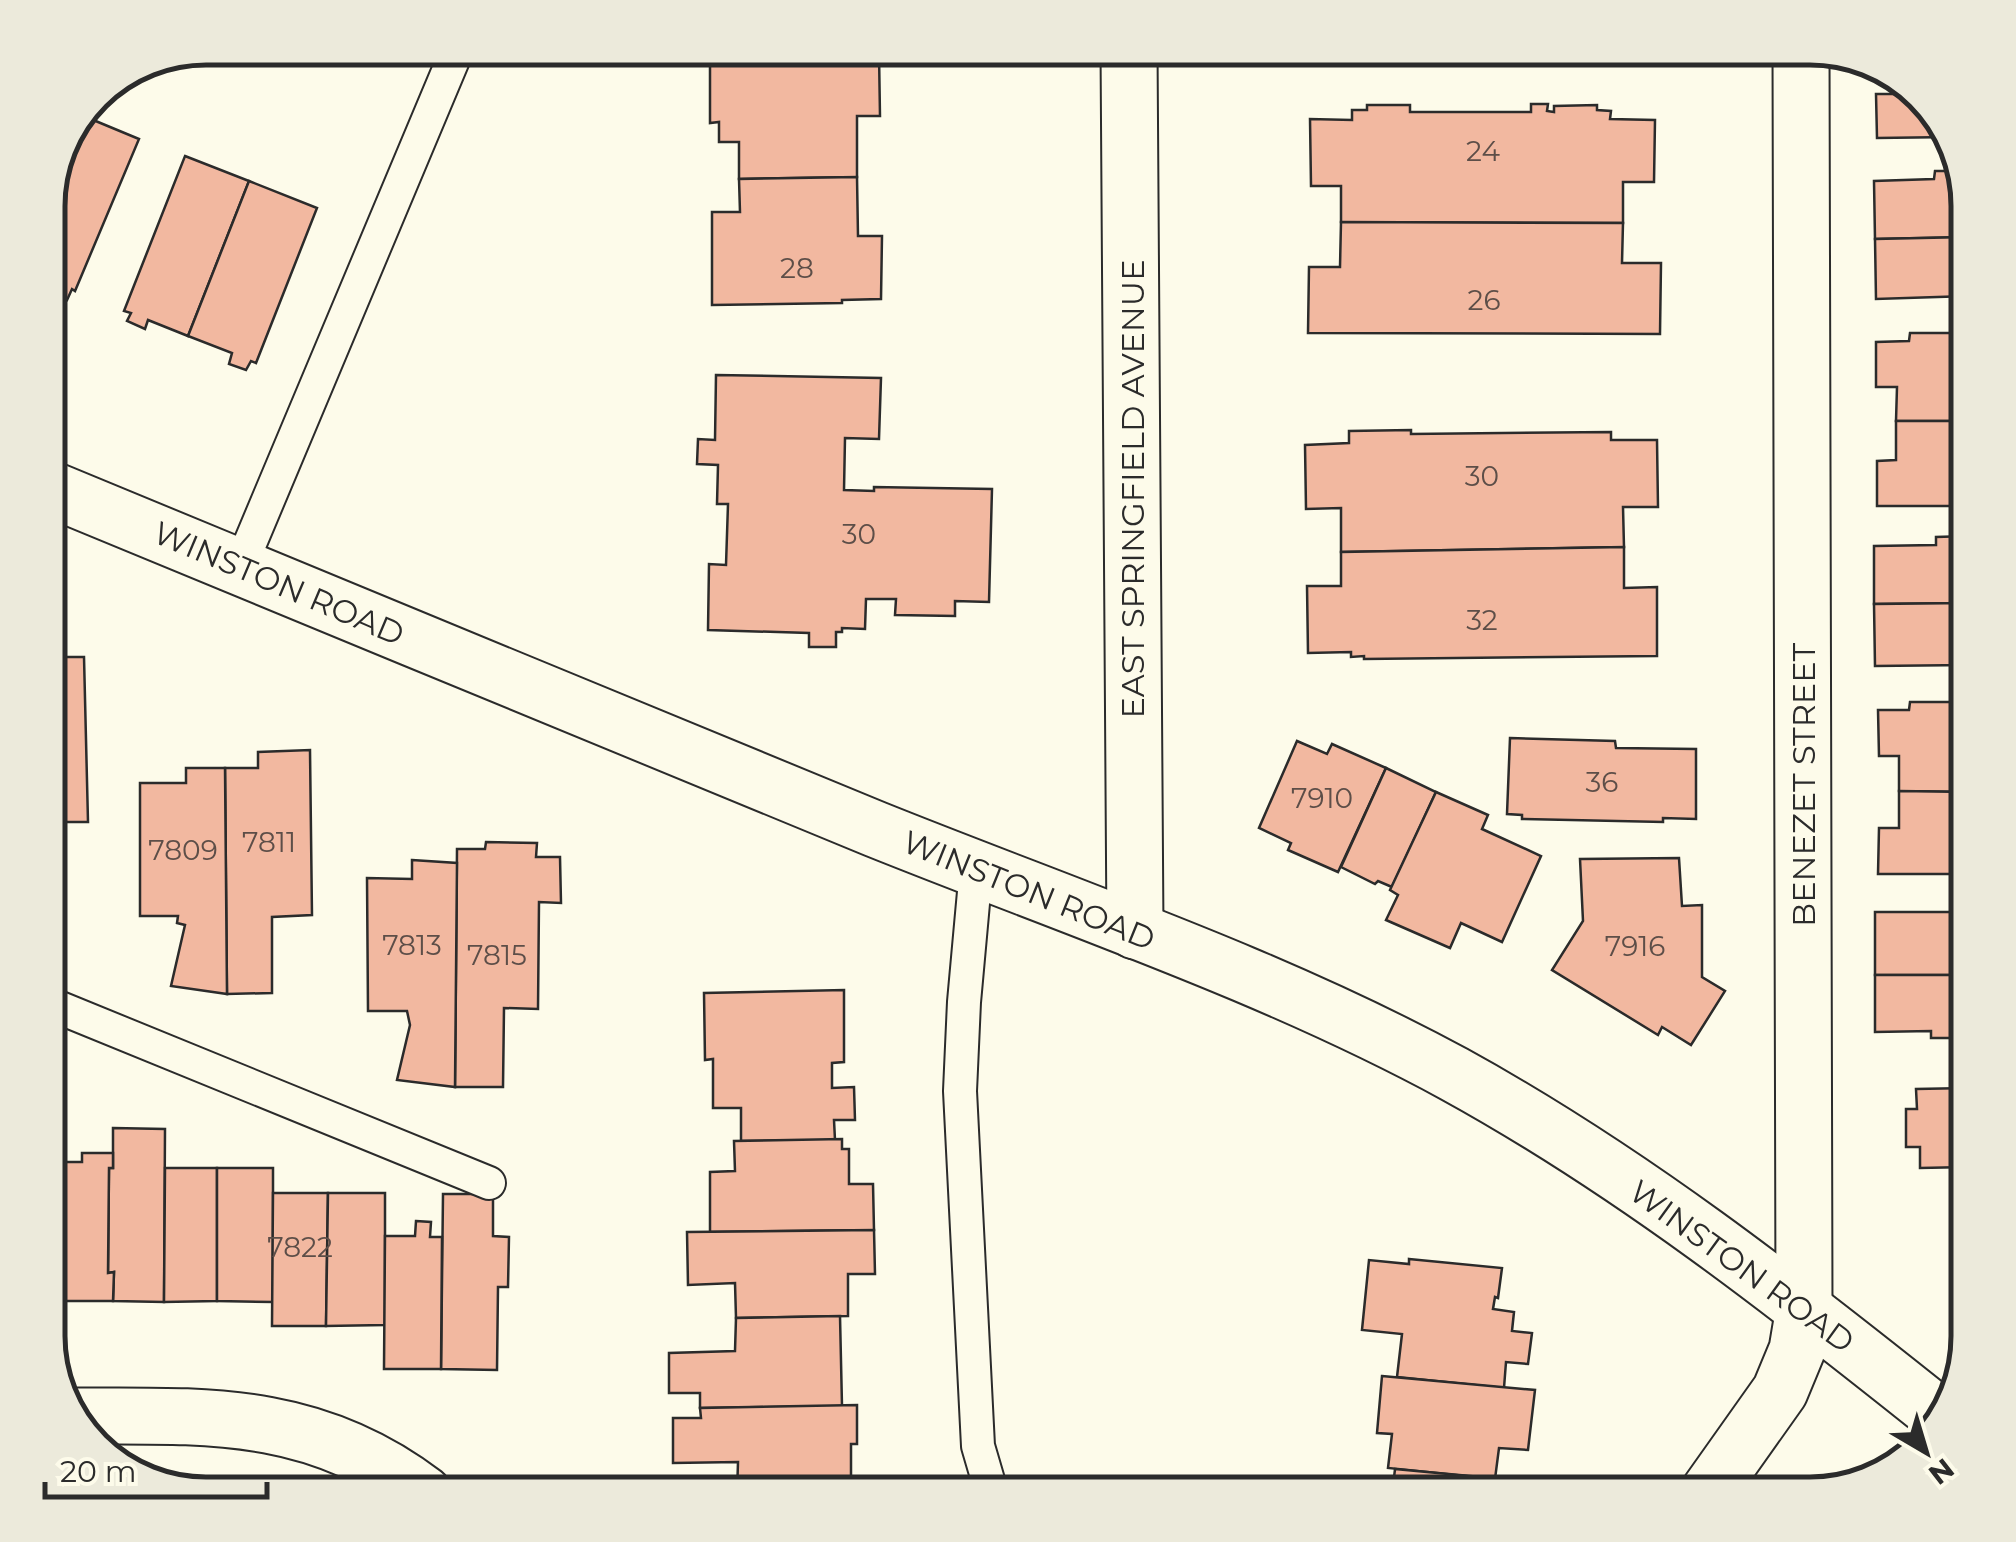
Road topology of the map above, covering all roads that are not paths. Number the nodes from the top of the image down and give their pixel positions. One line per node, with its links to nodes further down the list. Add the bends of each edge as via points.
1 (451, 65): 5 (lane)
2 (1129, 65): 7 (street, EAST SPRINGFIELD AVENUE)
3 (1801, 65): 10 (street, BENEZET STREET)
4 (65, 495): 5 (street, WINSTON ROAD)
5 (240, 567): 6 (street, WINSTON ROAD)
6 (976, 870): 7 (street, WINSTON ROAD); 14 (lane, via 960,1091 978,1446)
7 (1135, 931): 10 (street, WINSTON ROAD, via 1356,1025 1452,1074 1562,1138)
8 (65, 1011): 9 (lane)
9 (488, 1183)
10 (1804, 1308): 11 (street, WINSTON ROAD); 15 (street, BENEZET STREET, via 1780,1391)
11 (1922, 1402)
12 (91, 1416): 13 (street, via 253,1420 307,1434)
13 (399, 1477)
14 (987, 1477)
15 (1718, 1477)

